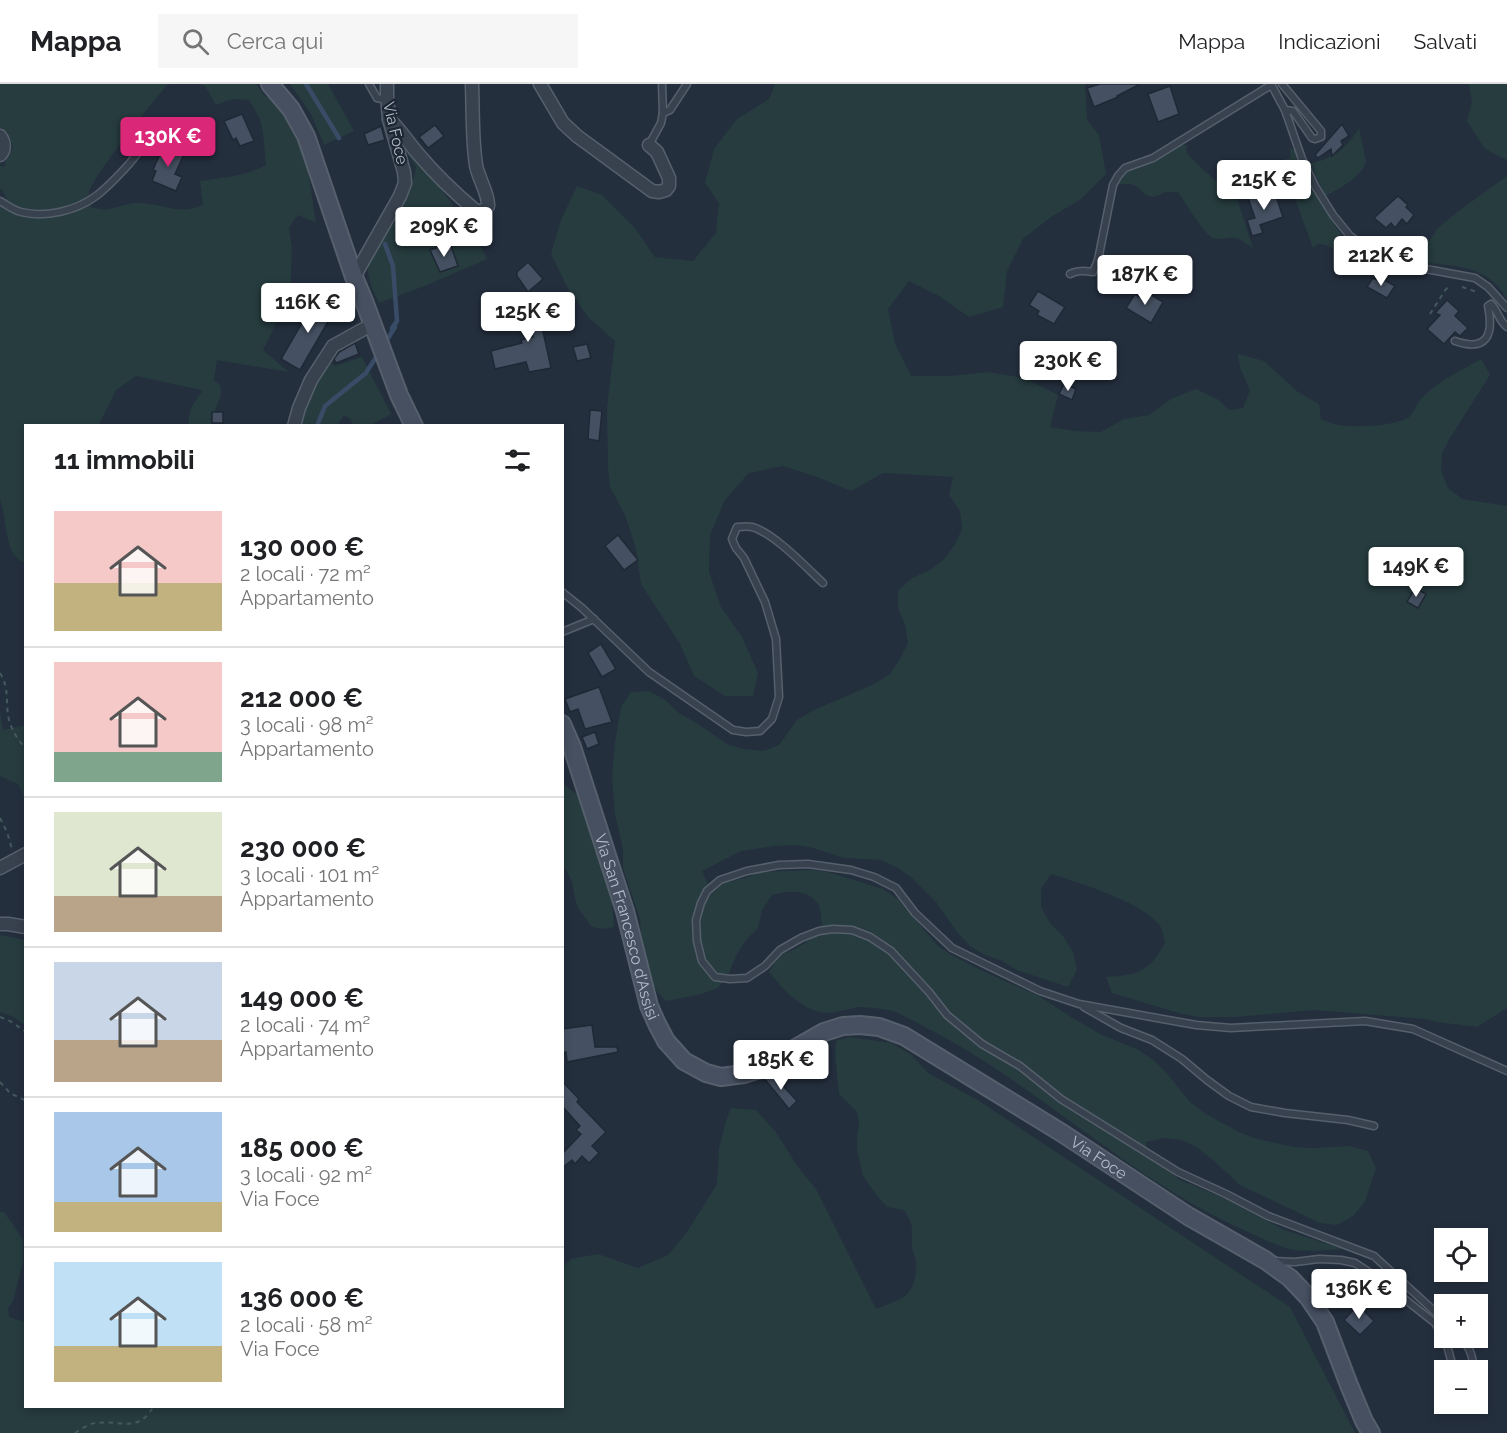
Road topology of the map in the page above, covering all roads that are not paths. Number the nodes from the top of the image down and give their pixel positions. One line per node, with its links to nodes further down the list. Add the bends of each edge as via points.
1 (270, 84): 20 (main road, via 291,109 306,136)
2 (369, 84): 10 (lane, via 377,98)
3 (387, 84): 10 (street, Via Foce)
4 (472, 84): 13 (street, via 474,149 488,200 483,210 475,210 434,172)
5 (540, 84): 15 (street, via 563,123 576,136 652,191 659,192 669,186 669,178)
6 (662, 84): 12 (lane)
7 (687, 84): 12 (lane, via 670,110)
8 (1271, 84): 11 (lane); 19 (lane, via 1153,158 1125,168 1113,185 1093,272)
9 (1282, 84): 11 (lane, via 1321,131 1321,137 1312,138 1293,111)
10 (387, 100): 13 (street, Via Foce)
11 (1285, 110): 21 (lane, via 1302,159 1350,236 1393,263 1474,278)
12 (663, 113): 15 (lane)
13 (389, 119): 20 (street, Via Foce, via 405,183)
14 (0, 136): 17 (street, via 4,148)
15 (650, 145)
16 (188, 148): 18 (lane, via 168,136 151,140 117,178 95,197 73,208 35,214 19,212)
17 (0, 155)
18 (0, 201)
19 (1070, 274)
20 (354, 277): 22 (main road)
21 (1507, 308)
22 (373, 324): 25 (street, via 333,346 311,380); 26 (main road)
23 (1507, 327): 24 (lane, via 1491,304 1491,324 1483,342 1472,345)
24 (1455, 341)
25 (295, 424)
26 (413, 424)
27 (823, 583): 29 (lane, via 762,531 751,526 737,527 732,539 765,602 776,639 779,696 772,719 760,731 734,730 702,709 649,672)
28 (564, 594): 29 (lane)
29 (594, 619): 30 (lane)
30 (564, 631)
31 (564, 729): 38 (main road, Via San Francesco d'Assisi, via 626,911 657,1024 666,1041 689,1064 721,1077)
32 (24, 855): 33 (street)
33 (0, 868)
34 (0, 924): 35 (street)
35 (24, 927)
36 (1079, 1004): 37 (lane, via 1232,1028 1365,1021 1413,1029); 39 (lane, via 1152,1040 1229,1096 1251,1107); 41 (lane, via 1040,991 952,948 915,913 896,888 851,870 808,864 747,871 720,880 707,891 696,920 702,961 715,976 730,979 747,978 780,950 819,931 852,930 870,937 891,951 947,1016 1061,1098 1178,1172 1268,1216 1374,1256)
37 (1507, 1071)
38 (744, 1074): 40 (main road, Via Foce, via 824,1032 843,1026 879,1027 928,1049 1188,1216)
39 (1374, 1126)
40 (1265, 1260): 42 (lane, via 1355,1263); 43 (main road, Via Foce, via 1290,1278 1325,1322)
41 (1434, 1311)
42 (1434, 1322)
43 (1371, 1433)

